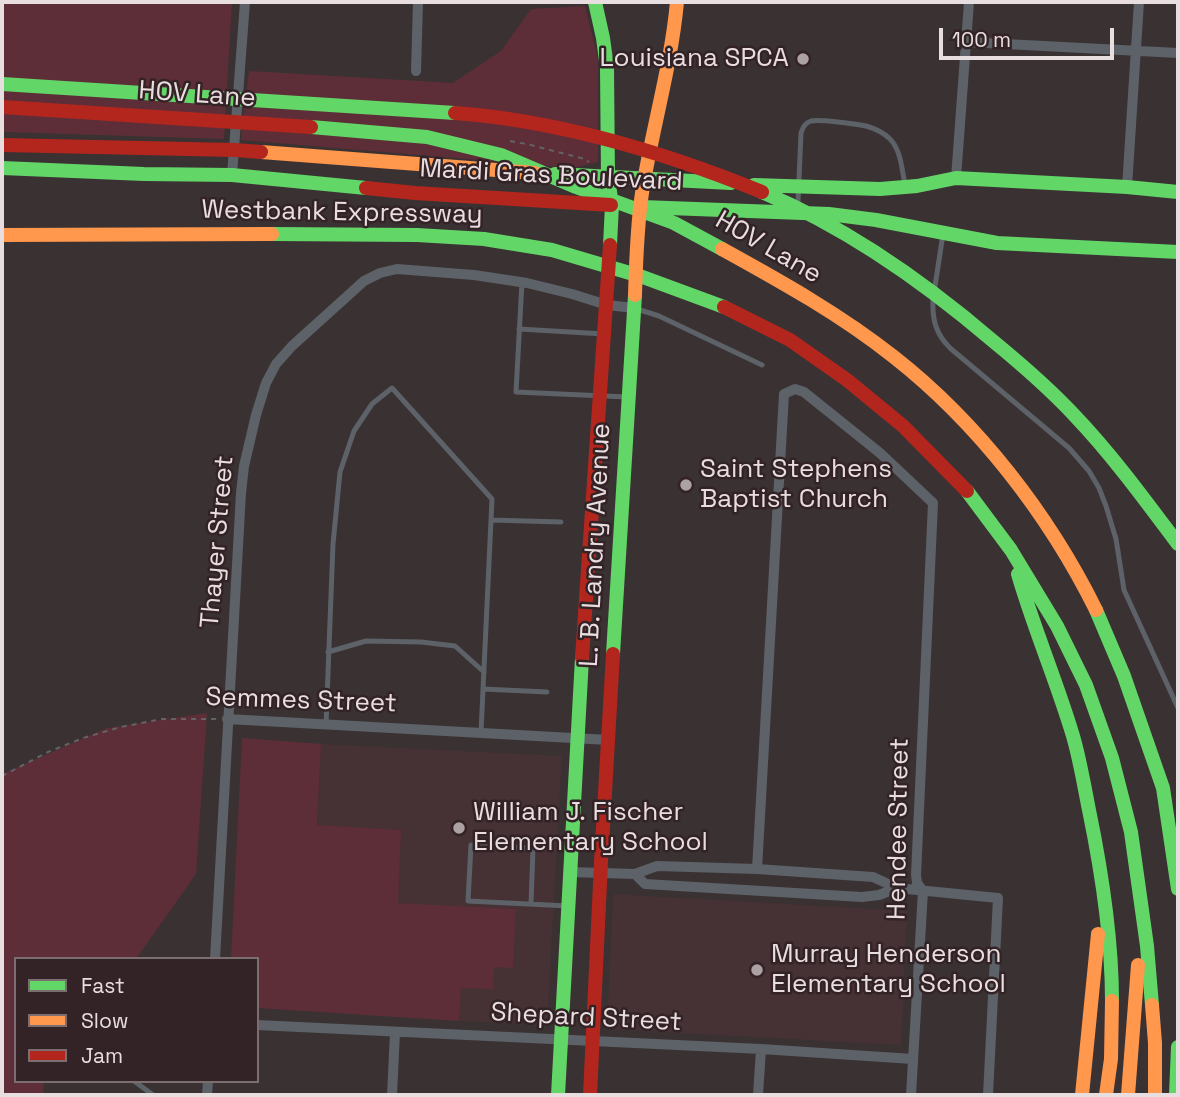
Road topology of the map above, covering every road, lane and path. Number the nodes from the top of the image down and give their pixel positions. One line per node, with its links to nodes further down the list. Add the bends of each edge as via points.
1 (245, 2): 14 (street)
2 (418, 2): 10 (street)
3 (595, 2): 17 (main road, L. B. Landry Avenue, via 607,68)
4 (677, 2): 19 (main road, L. B. Landry Avenue, via 670,62)
5 (969, 2): 7 (street)
6 (1139, 2): 8 (street)
7 (967, 42): 8 (street); 18 (street)
8 (1136, 51): 9 (street); 22 (street)
9 (1178, 53)
10 (416, 71)
11 (2, 84): 40 (main road, via 459,113 547,125 632,145 710,171 784,201 834,228 947,302 1074,414)
12 (2, 107): 59 (main road, HOV Lane, via 358,130 427,137 501,155 674,223 844,321 919,378 958,415 988,447 1060,545 1095,608 1146,736 1163,788)
13 (2, 145): 14 (main road, Mardi Gras Boulevard)
14 (235, 150): 16 (street); 17 (main road, Mardi Gras Boulevard)
15 (2, 168): 16 (main road, Mardi Gras Boulevard)
16 (232, 175): 24 (main road, Mardi Gras Boulevard, via 415,193)
17 (608, 178): 19 (main road, Mardi Gras Boulevard); 24 (main road, L. B. Landry Avenue)
18 (956, 178): 21 (main road, Mardi Gras Boulevard); 22 (main road, Mardi Gras Boulevard)
19 (644, 179): 20 (main road, Mardi Gras Boulevard); 25 (main road, L. B. Landry Avenue)
20 (798, 187): 21 (main road, Mardi Gras Boulevard); 21 (lane, via 801,133 808,122 817,120 867,126 890,139); 26 (lane)
21 (906, 187)
22 (1128, 187): 23 (main road, Mardi Gras Boulevard)
23 (1178, 192)
24 (612, 205): 25 (main road, Mardi Gras Boulevard); 31 (main road, L. B. Landry Avenue)
25 (639, 207): 26 (main road, Mardi Gras Boulevard); 32 (main road, L. B. Landry Avenue)
26 (798, 213): 27 (main road, Mardi Gras Boulevard, via 854,216)
27 (943, 234): 29 (main road, Mardi Gras Boulevard, via 1018,245); 46 (lane, via 932,312 940,338 1069,448 1089,471 1116,539 1124,590)
28 (2, 235): 41 (main road, Westbank Expressway, via 484,239 552,250 640,276 721,306 790,340 847,380 958,480)
29 (1178, 252)
30 (522, 282): 31 (street, Thayer Street); 33 (lane); 47 (street, Thayer Street, via 435,271 380,273 364,281 275,364 244,466)
31 (607, 305): 32 (street, Thayer Street); 34 (main road, L. B. Landry Avenue)
32 (634, 308): 35 (lane); 37 (main road, L. B. Landry Avenue)
33 (519, 328): 34 (lane); 36 (lane, via 516,392)
34 (605, 334): 36 (main road, L. B. Landry Avenue)
35 (762, 365)
36 (600, 396): 37 (lane); 50 (main road, L. B. Landry Avenue)
37 (629, 397): 51 (main road, L. B. Landry Avenue)
38 (491, 520): 39 (lane); 42 (lane, via 492,499 392,388 372,404 354,432 340,472); 43 (lane)
39 (561, 522)
40 (1178, 544)
41 (1011, 550): 57 (main road, via 1075,746); 63 (main road, Westbank Expressway, via 1086,685 1128,818)
42 (328, 652): 43 (lane, via 366,641 455,646); 48 (lane)
43 (484, 672): 44 (lane)
44 (483, 689): 45 (lane); 49 (lane)
45 (547, 692)
46 (1178, 708)
47 (227, 719): 48 (street, Semmes Street); 52 (path, Semmes Street, via 162,719 121,727 48,752); 64 (street, Thayer Street)
48 (326, 725): 49 (street, Semmes Street)
49 (481, 732): 50 (street, Semmes Street)
50 (577, 737): 51 (street, Semmes Street); 54 (main road, L. B. Landry Avenue)
51 (608, 740): 55 (main road, L. B. Landry Avenue)
52 (2, 776)
53 (757, 870): 56 (street, via 657,866); 58 (street, via 873,877); 60 (street, Hendee Street, via 784,394 795,390 804,392 880,453 933,503 916,875)
54 (569, 872): 55 (street); 62 (main road, L. B. Landry Avenue)
55 (600, 873): 56 (street); 68 (main road, L. B. Landry Avenue)
56 (635, 874): 58 (street, via 645,884 862,897)
57 (1102, 884): 80 (main road); 81 (main road, via 1112,995)
58 (897, 888): 60 (street)
59 (1178, 889)
60 (923, 891): 71 (street, Hendee Street); 79 (street, via 998,898)
61 (531, 904): 61 (lane, via 468,901 471,845 533,848); 62 (lane)
62 (568, 906): 67 (main road, L. B. Landry Avenue)
63 (1142, 911): 82 (main road); 83 (main road, Westbank Expressway, via 1155,1043)
64 (215, 957)
65 (259, 1025): 66 (street, Shepard Street)
66 (395, 1032): 67 (street, Shepard Street); 74 (street)
67 (561, 1041): 68 (street, Shepard Street); 75 (main road, L. B. Landry Avenue)
68 (593, 1041): 70 (street, Shepard Street); 76 (main road, L. B. Landry Avenue)
69 (1178, 1047): 84 (main road)
70 (761, 1049): 71 (street, Shepard Street); 77 (street)
71 (913, 1059): 78 (street, Hendee Street)
72 (138, 1083): 73 (lane)
73 (153, 1095)
74 (392, 1095)
75 (558, 1095)
76 (590, 1095)
77 (758, 1095)
78 (911, 1095)
79 (988, 1095)
80 (1082, 1095)
81 (1106, 1095)
82 (1128, 1095)
83 (1155, 1095)
84 (1176, 1095)

